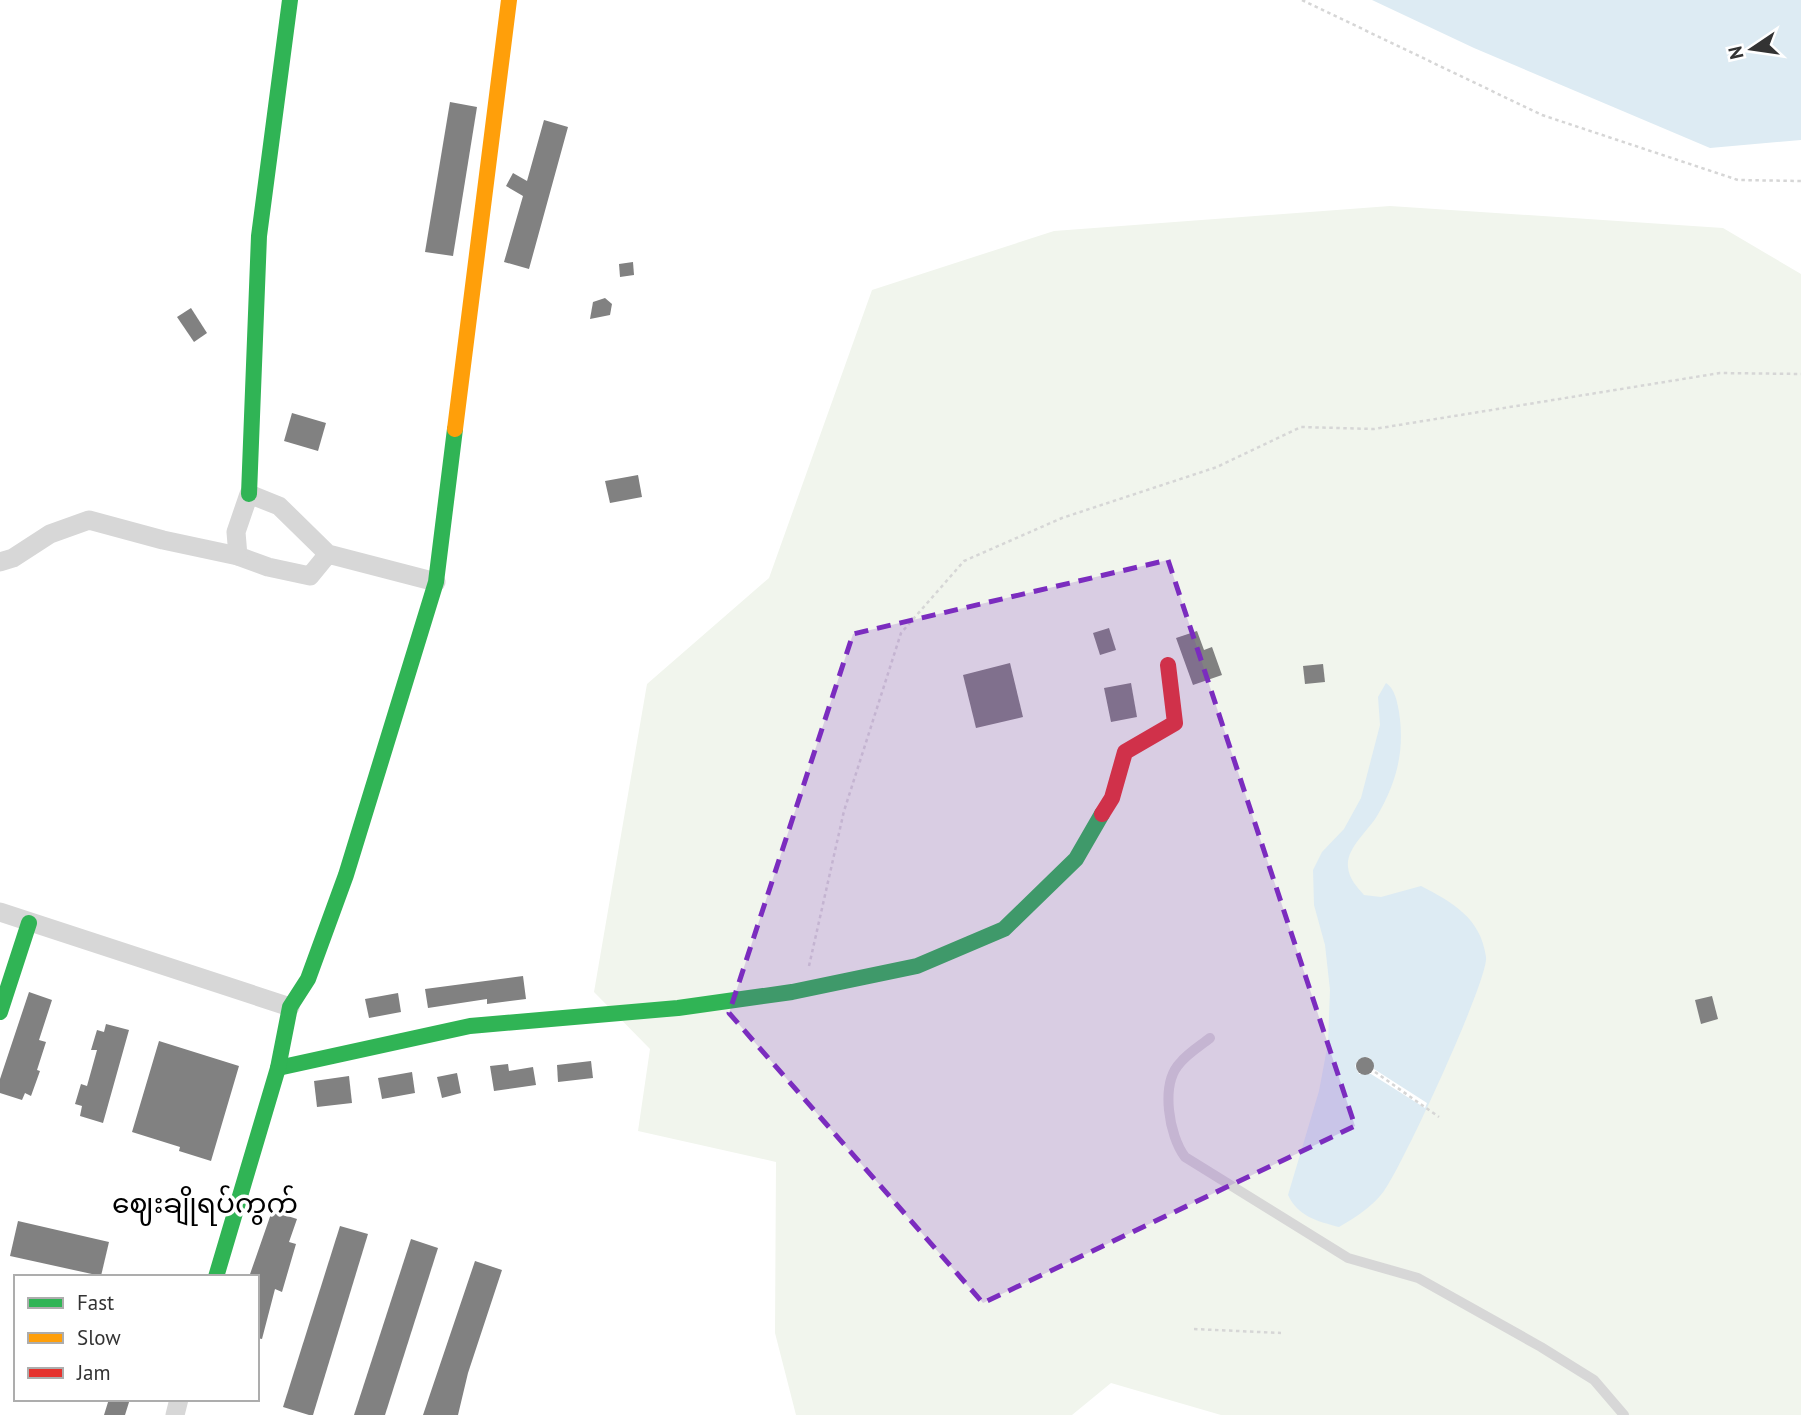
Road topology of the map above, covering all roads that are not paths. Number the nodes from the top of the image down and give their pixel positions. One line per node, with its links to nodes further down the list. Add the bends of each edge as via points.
1 (290, 0): 3 (street, via 259,236)
2 (509, 0): 7 (street)
3 (249, 494): 4 (street, via 279,506); 5 (street, via 236,532)
4 (328, 554): 5 (street, via 310,576); 7 (street)
5 (238, 556): 6 (street, via 89,520 50,534)
6 (0, 562)
7 (436, 582): 11 (street, via 346,875 308,979)
8 (1168, 664): 14 (street, via 1175,723 1125,752 1112,798 1076,859 1004,929 917,966 792,992 678,1008 470,1026)
9 (0, 912): 10 (street)
10 (29, 923): 11 (street); 12 (street)
11 (290, 1007): 14 (street)
12 (0, 1012)
13 (1210, 1038): 16 (lane, via 1178,1064 1171,1084 1171,1128 1185,1157 1348,1258 1418,1278 1541,1347 1594,1380)
14 (278, 1068): 15 (street)
15 (217, 1275)
16 (1624, 1415)

